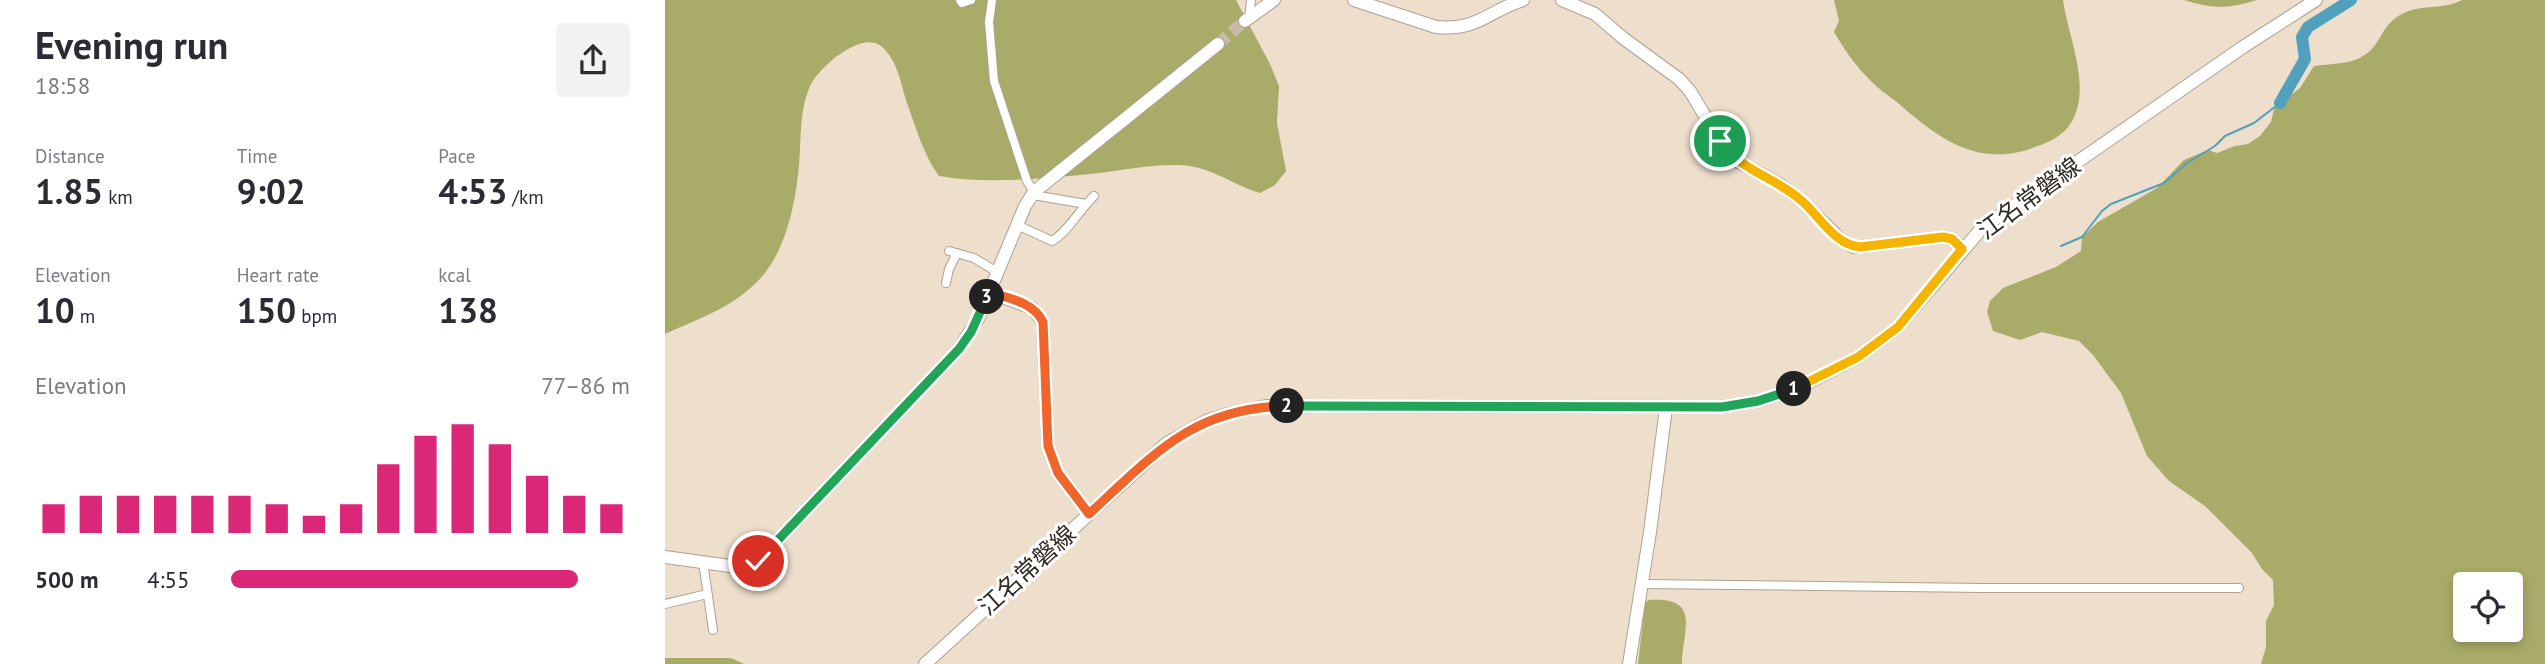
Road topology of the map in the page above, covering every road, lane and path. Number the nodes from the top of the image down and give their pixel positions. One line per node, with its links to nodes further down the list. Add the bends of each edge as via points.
1 (960, 0): 2 (street)
2 (971, 0)
3 (992, 0): 12 (street, via 993,81)
4 (1251, 0): 10 (street)
5 (1274, 0): 10 (street)
6 (1354, 0): 7 (street, via 1447,28 1476,23)
7 (1524, 0)
8 (1562, 0): 16 (street, via 1595,14 1679,79 1735,160 1794,195 1848,244 1860,247 1943,237)
9 (2316, 0): 16 (street, 江名常磐線, via 1982,228)
10 (1247, 20)
11 (1218, 44): 12 (street)
12 (1034, 193): 14 (street); 15 (street)
13 (1094, 197): 14 (street)
14 (1086, 204): 15 (street, via 1054,240)
15 (1017, 225): 17 (street)
16 (1962, 249): 20 (street, 江名常磐線, via 1898,327 1834,370 1758,401)
17 (997, 271): 18 (street, via 953,252); 19 (street)
18 (946, 283)
19 (989, 292): 21 (street, via 1032,308 1043,322 1048,446 1058,473); 23 (street, via 959,349 758,561 737,567)
20 (1667, 408): 21 (street, 江名常磐線, via 1356,405 1248,409 1206,421 1167,443); 24 (street)
21 (1089, 514): 29 (street, 江名常磐線)
22 (665, 557): 23 (street)
23 (703, 562): 26 (street)
24 (1642, 584): 25 (street); 30 (street)
25 (2239, 588)
26 (707, 594): 27 (street); 28 (street)
27 (665, 604)
28 (713, 630)
29 (925, 664)
30 (1629, 664)

